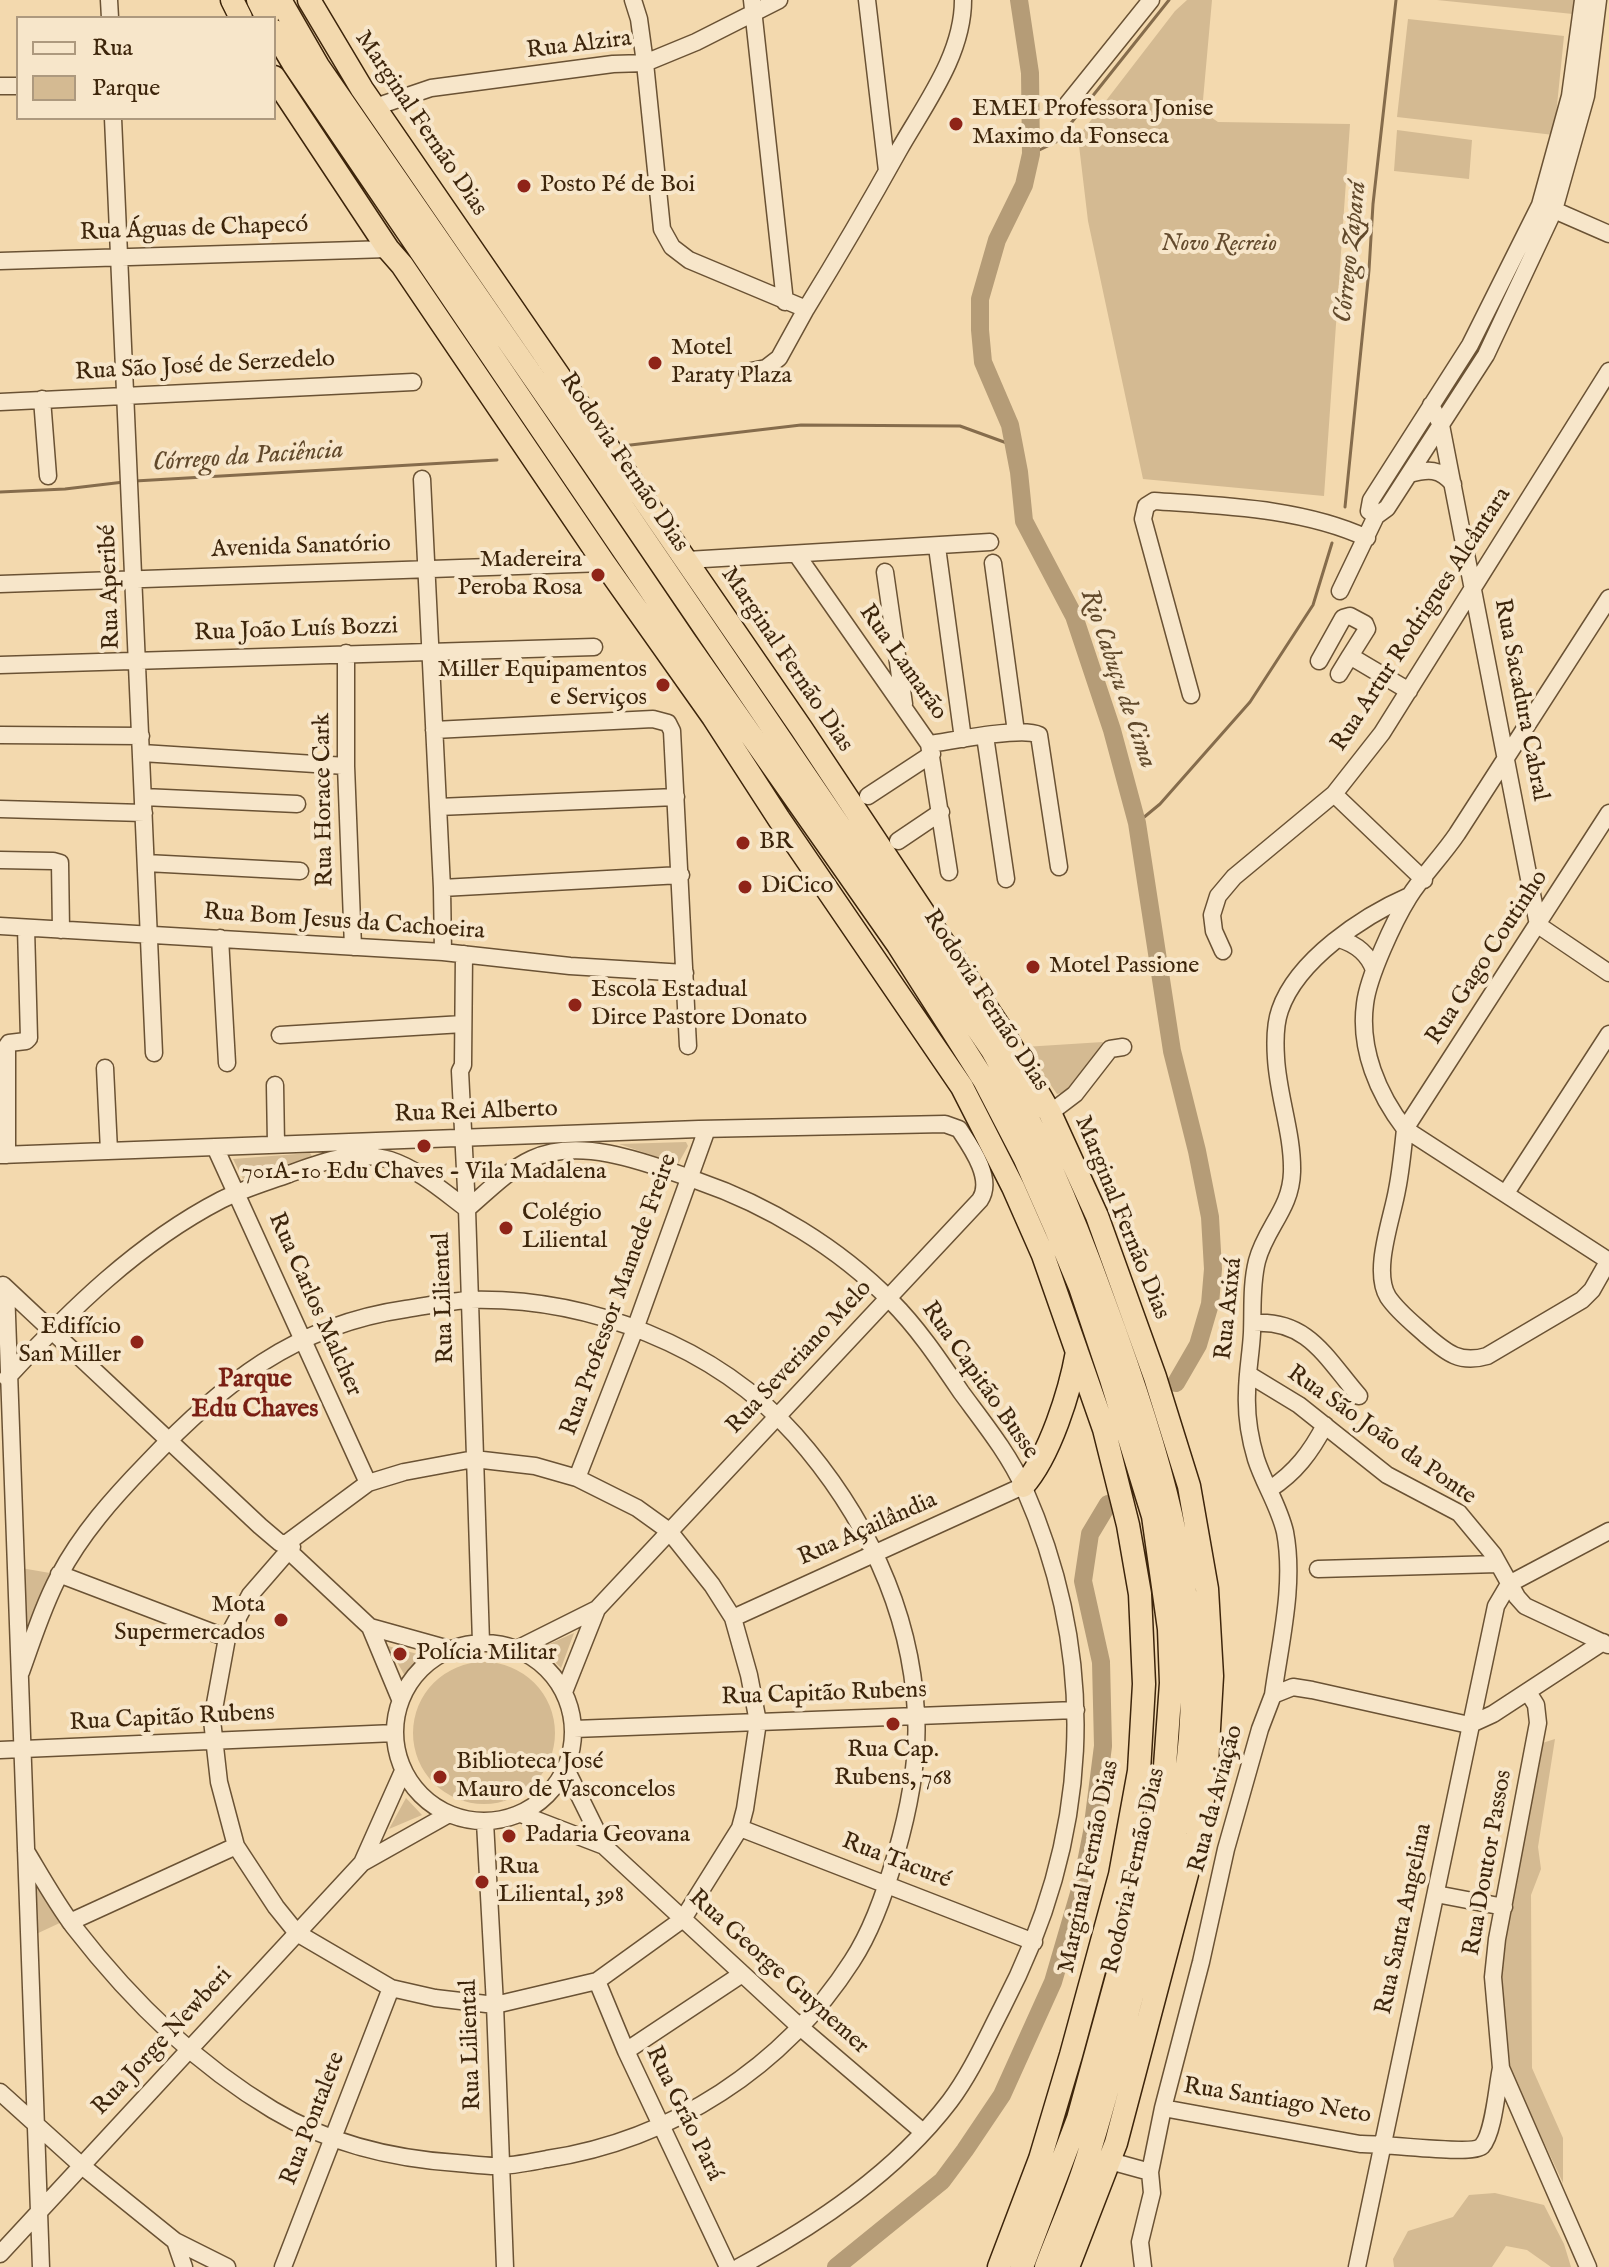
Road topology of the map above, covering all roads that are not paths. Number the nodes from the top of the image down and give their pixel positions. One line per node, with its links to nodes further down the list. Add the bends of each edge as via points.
1 (280, 0): 226 (highway, Rodovia Fernão Dias, via 318,66 992,1050 1075,1221 1131,1373 1172,1512 1192,1630 1190,1738 1181,1808 1152,1924 1083,2171)
2 (309, 0): 14 (highway, Marginal Fernão Dias)
3 (633, 0): 12 (street)
4 (779, 0): 10 (street, Rua Alzira)
5 (867, 0): 17 (street)
6 (963, 0): 17 (street, via 949,61)
7 (1151, 0): 15 (street)
8 (1583, 0): 25 (street, via 1570,96 1540,205)
9 (1598, 0): 18 (street, via 1586,96)
10 (753, 6): 12 (street, Rua Alzira, via 696,42); 23 (street)
11 (276, 34): 225 (highway, Rodovia Fernão Dias, via 685,641 898,945 984,1080 1055,1227 1111,1379 1153,1516 1169,1629 1171,1683 1161,1802 1078,2119)
12 (645, 63): 14 (street, Rua Alzira, via 431,88); 23 (street, via 665,239 689,260)
13 (276, 80): 20 (highway, Marginal Fernão Dias)
14 (375, 107): 44 (highway, Marginal Fernão Dias)
15 (1065, 107)
16 (113, 120): 21 (street, Rua Aperibé)
17 (887, 171): 24 (street)
18 (1554, 210): 19 (street); 26 (street)
19 (1609, 234)
20 (388, 249): 21 (street, Rua Águas de Chapecó); 45 (highway, Marginal Fernão Dias)
21 (120, 256): 22 (street, Rua Águas de Chapecó); 30 (street, Rua Aperibé)
22 (0, 261)
23 (785, 302): 24 (street)
24 (806, 309): 28 (street, via 773,364)
25 (1487, 311): 26 (street); 33 (street)
26 (1503, 319): 34 (street)
27 (1609, 371): 51 (street, Rua Artur Rodrigues Alcântara)
28 (747, 372)
29 (413, 382): 30 (street, Rua São José de Serzedelo)
30 (127, 395): 31 (street, Rua São José de Serzedelo); 49 (street, Rua Aperibé)
31 (42, 399): 32 (street, Rua São José de Serzedelo); 36 (street)
32 (0, 402)
33 (1431, 405): 34 (street, Rua Sacadura Cabral); 39 (street, via 1371,500 1369,511)
34 (1441, 425): 35 (street); 38 (street, Rua Sacadura Cabral)
35 (1409, 474): 38 (street, via 1430,469); 39 (street)
36 (48, 476)
37 (422, 479): 47 (street)
38 (1453, 484): 51 (street, Rua Sacadura Cabral)
39 (1376, 516): 40 (street)
40 (1367, 538): 52 (street); 61 (street, via 1291,515 1154,501 1143,510)
41 (990, 542): 42 (street)
42 (937, 547): 43 (street); 67 (street)
43 (797, 555): 44 (street); 62 (street, Rua Lamarão)
44 (687, 560): 115 (highway, Marginal Fernão Dias, via 977,992)
45 (604, 563): 47 (street, Avenida Sanatório); 136 (highway, Marginal Fernão Dias, via 962,1087 1023,1208)
46 (993, 563): 64 (street)
47 (426, 568): 49 (street, Avenida Sanatório); 55 (street)
48 (885, 572): 62 (street)
49 (135, 579): 50 (street, Avenida Sanatório); 57 (street, Rua Aperibé)
50 (0, 584)
51 (1474, 587): 60 (street, Rua Artur Rodrigues Alcântara); 70 (street, Rua Sacadura Cabral)
52 (1340, 591)
53 (1609, 598): 70 (street)
54 (594, 647): 55 (street, Rua João Luís Bozzi)
55 (430, 651): 56 (street, Rua João Luís Bozzi); 63 (street)
56 (346, 653): 57 (street, Rua João Luís Bozzi); 71 (street, Rua Horace Cark)
57 (138, 659): 59 (street, Rua João Luís Bozzi); 68 (street, Rua Aperibé)
58 (1345, 664): 58 (street, via 1322,655 1343,618 1350,616 1367,629); 60 (street)
59 (0, 665)
60 (1409, 691): 72 (street, Rua Artur Rodrigues Alcântara)
61 (1191, 695)
62 (905, 710): 69 (street, Rua Lamarão)
63 (434, 730): 74 (street, via 665,720 672,731); 77 (street)
64 (1016, 732): 66 (street, Rua Lamarão); 84 (street, Rua Lamarão, via 1036,732 1040,738)
65 (0, 735): 68 (street)
66 (985, 736): 67 (street, Rua Lamarão); 88 (street)
67 (963, 739): 69 (street, Rua Lamarão)
68 (142, 744): 71 (street); 76 (street, Rua Aperibé)
69 (930, 749): 73 (street); 79 (street)
70 (1506, 758): 89 (street); 92 (street, Rua Sacadura Cabral)
71 (346, 766): 99 (street, Rua Horace Cark)
72 (1334, 794): 89 (street); 100 (street, Rua Artur Rodrigues Alcântara, via 1218,896 1212,915)
73 (868, 796)
74 (676, 797): 77 (street); 87 (street)
75 (297, 804): 76 (street)
76 (144, 805): 78 (street); 83 (street, Rua Aperibé)
77 (438, 807): 90 (street)
78 (0, 809)
79 (941, 812): 81 (street); 86 (street)
80 (1609, 813): 92 (street, Rua Gago Coutinho)
81 (898, 841)
82 (0, 860): 95 (street, via 60,863)
83 (146, 863): 85 (street); 96 (street, Rua Aperibé)
84 (1059, 867)
85 (300, 871)
86 (949, 872)
87 (681, 875): 90 (street); 104 (street)
88 (1006, 879)
89 (1424, 880): 91 (street)
90 (442, 888): 101 (street)
91 (1409, 896): 98 (street, Rua Axixá); 103 (street)
92 (1538, 925): 105 (street); 118 (street, Rua Gago Coutinho)
93 (0, 926): 94 (street, Rua Bom Jesus da Cachoeira)
94 (26, 928): 95 (street, Rua Bom Jesus da Cachoeira); 123 (street, via 30,1035 7,1046)
95 (61, 930): 96 (street, Rua Bom Jesus da Cachoeira)
96 (149, 934): 97 (street, Rua Bom Jesus da Cachoeira); 111 (street, Rua Aperibé)
97 (220, 938): 99 (street, Rua Bom Jesus da Cachoeira); 112 (street)
98 (1339, 939): 103 (street, via 1358,947); 132 (street, Rua Axixá, via 1300,978 1279,1012 1276,1059 1292,1169 1284,1210 1257,1260)
99 (353, 947): 101 (street, Rua Bom Jesus da Cachoeira)
100 (1223, 951)
101 (443, 952): 102 (street, Rua Bom Jesus da Cachoeira)
102 (464, 954): 104 (street, Rua Bom Jesus da Cachoeira); 106 (street, Rua Liliental)
103 (1374, 970): 118 (street, via 1363,1015 1367,1049 1382,1094)
104 (685, 973): 109 (street)
105 (1609, 973)
106 (463, 1024): 108 (street); 119 (street, Rua Liliental)
107 (1609, 1034): 126 (street)
108 (280, 1035)
109 (688, 1046)
110 (1123, 1047): 115 (street, via 1110,1049 1075,1094)
111 (154, 1053)
112 (227, 1063)
113 (105, 1068): 122 (street)
114 (275, 1085): 120 (street)
115 (1050, 1113): 210 (highway, Marginal Fernão Dias, via 1111,1252 1189,1486 1207,1589 1212,1676 1197,1836)
116 (954, 1126): 117 (street, Rua Rei Alberto); 130 (street, Rua Severiano Melo, via 978,1162 984,1194)
117 (707, 1129): 119 (street, Rua Rei Alberto); 124 (street, Rua Professor Mamede Freire)
118 (1405, 1129): 126 (street); 128 (street, via 1382,1282 1405,1316 1449,1355 1462,1360 1487,1356 1564,1312 1592,1290)
119 (462, 1138): 120 (street, Rua Rei Alberto); 127 (street, Rua Liliental)
120 (276, 1144): 121 (street, Rua Rei Alberto)
121 (215, 1147): 122 (street, Rua Rei Alberto); 125 (street, Rua Carlos Malcher)
122 (109, 1151): 123 (street, Rua Rei Alberto)
123 (4, 1155)
124 (689, 1178): 127 (street, Rua Capitão Busse, via 618,1155 553,1153 523,1164); 130 (street, Rua Capitão Busse, via 787,1221); 133 (street, Rua Professor Mamede Freire)
125 (237, 1193): 127 (street, via 335,1158 361,1156 402,1165); 134 (street, via 185,1220 144,1250); 135 (street, Rua Carlos Malcher)
126 (1506, 1193): 128 (street)
127 (467, 1209): 131 (street, Rua Liliental)
128 (1609, 1260)
129 (3, 1286): 134 (street); 138 (street)
130 (889, 1298): 140 (street, Rua Severiano Melo); 146 (street, Rua Capitão Busse, via 932,1350)
131 (468, 1300): 133 (street, via 554,1305); 135 (street, via 377,1313); 143 (street, Rua Liliental)
132 (1253, 1323): 137 (street, Rua Axixá); 139 (street, via 1288,1325 1306,1335)
133 (635, 1329): 140 (street, via 705,1362); 144 (street, Rua Professor Mamede Freire)
134 (51, 1330): 138 (street); 142 (street)
135 (302, 1338): 142 (street, via 224,1387); 145 (street, Rua Carlos Malcher)
136 (1077, 1351): 146 (highway, via 1058,1419); 224 (highway, Marginal Fernão Dias, via 1108,1442 1136,1567 1143,1625 1142,1745 1128,1838 1086,2002 1040,2159)
137 (1248, 1374): 141 (street, Rua São João da Ponte); 147 (street, Rua Axixá, via 1252,1442)
138 (4, 1380): 164 (street)
139 (1359, 1396)
140 (778, 1415): 148 (street, Rua Severiano Melo); 151 (street, via 836,1484)
141 (1325, 1425): 147 (street, via 1310,1453); 152 (street, Rua São João da Ponte, via 1387,1475 1459,1513)
142 (169, 1440): 150 (street); 154 (street, via 103,1511)
143 (474, 1459): 144 (street, via 535,1466); 145 (street); 160 (street, Rua Liliental)
144 (577, 1478): 148 (street)
145 (368, 1483): 150 (street)
146 (1023, 1486): 151 (street, Rua Açailândia); 169 (street, Rua Capitão Busse, via 1062,1602)
147 (1270, 1489): 167 (street, Rua Axixá, via 1285,1532 1288,1580)
148 (669, 1531): 156 (street, Rua Severiano Melo); 157 (street)
149 (1609, 1531): 155 (street)
150 (284, 1550): 158 (street); 159 (street)
151 (876, 1552): 157 (street, Rua Açailândia); 170 (street, via 898,1612)
152 (1498, 1564): 153 (street); 155 (street, Rua São João da Ponte)
153 (1318, 1569)
154 (59, 1574): 159 (street); 164 (street)
155 (1509, 1584): 161 (street, Rua São João da Ponte, via 1525,1606); 172 (street, Rua Santa Angelina, via 1496,1606)
156 (597, 1609): 163 (street); 165 (street)
157 (733, 1618): 171 (street)
158 (370, 1627): 162 (street); 168 (street)
159 (227, 1638): 175 (street, via 215,1693)
160 (481, 1642): 162 (street); 163 (street)
161 (1606, 1644): 166 (street)
162 (449, 1649): 168 (street, via 412,1679)
163 (517, 1649): 165 (street, via 545,1666)
164 (21, 1672): 176 (street)
165 (564, 1692): 173 (street)
166 (1528, 1692): 172 (street); 190 (street, Rua Doutor Passos, via 1538,1723)
167 (1273, 1695): 172 (street, via 1293,1687); 204 (street, Rua da Aviação, via 1226,1849)
168 (400, 1699): 174 (street)
169 (1076, 1710): 170 (street, Rua Capitão Rubens); 194 (street, Rua Capitão Busse, via 1068,1827)
170 (917, 1716): 171 (street, Rua Capitão Rubens); 188 (street, via 910,1800)
171 (758, 1722): 173 (street, Rua Capitão Rubens); 183 (street)
172 (1469, 1725): 189 (street, Rua Santa Angelina)
173 (574, 1729): 178 (street)
174 (395, 1733): 175 (street, Rua Capitão Rubens); 179 (street)
175 (213, 1741): 176 (street, Rua Capitão Rubens); 184 (street)
176 (24, 1749): 177 (street, Rua Capitão Rubens); 186 (street)
177 (0, 1750)
178 (566, 1769): 181 (street, via 539,1803); 185 (street)
179 (403, 1771): 180 (street, via 431,1804); 187 (street)
180 (449, 1814): 182 (street); 187 (street)
181 (521, 1814): 182 (street); 185 (street)
182 (485, 1822): 198 (street, Rua Liliental)
183 (740, 1828): 188 (street, Rua Tacuré); 191 (street)
184 (236, 1846): 192 (street); 193 (street)
185 (604, 1846): 191 (street, Rua George Guynemer)
186 (26, 1851): 192 (street); 205 (street)
187 (362, 1863): 193 (street, Rua Jorge Newberi)
188 (888, 1883): 194 (street, Rua Tacuré); 199 (street, via 854,1958)
189 (1436, 1894): 190 (street); 209 (street, Rua Santa Angelina)
190 (1504, 1907): 202 (street, Rua Doutor Passos, via 1493,1977)
191 (683, 1919): 195 (street, Rua George Guynemer); 196 (street)
192 (70, 1922): 200 (street)
193 (297, 1933): 197 (street); 200 (street, Rua Jorge Newberi)
194 (1034, 1942): 207 (street, Rua Capitão Busse, via 962,2083)
195 (742, 1974): 199 (street, Rua George Guynemer); 201 (street)
196 (597, 1981): 198 (street); 201 (street, Rua Grão Pará)
197 (391, 1988): 198 (street); 208 (street, Rua Pontalete)
198 (495, 2005): 212 (street, Rua Liliental)
199 (800, 2027): 206 (street, via 736,2084); 207 (street, Rua George Guynemer)
200 (189, 2050): 208 (street, via 276,2112); 211 (street, Rua Jorge Newberi)
201 (626, 2051): 206 (street, Rua Grão Pará)
202 (1501, 2068): 209 (street, Rua Santiago Neto, via 1482,2146 1459,2151); 230 (street, Rua Doutor Passos)
203 (0, 2092): 205 (street)
204 (1163, 2108): 209 (street, Rua Santiago Neto, via 1360,2144); 213 (street, Rua da Aviação)
205 (35, 2124): 211 (street); 214 (street)
206 (664, 2126): 212 (street, via 585,2153); 222 (street, Rua Grão Pará)
207 (923, 2132): 223 (street, Rua Capitão Busse, via 839,2206)
208 (332, 2137): 212 (street, via 410,2160); 220 (street, Rua Pontalete)
209 (1384, 2143): 229 (street, Rua Santa Angelina)
210 (1110, 2161): 213 (street); 227 (highway, Marginal Fernão Dias)
211 (82, 2166): 214 (street, Rua Jorge Newberi); 215 (street)
212 (501, 2166): 221 (street, Rua Liliental)
213 (1150, 2172): 228 (street, Rua da Aviação, via 1152,2193 1140,2242)
214 (38, 2213): 216 (street, Rua Jorge Newberi); 217 (street)
215 (175, 2241): 218 (street); 219 (street)
216 (0, 2254)
217 (41, 2267)
218 (184, 2267)
219 (227, 2267)
220 (283, 2267)
221 (505, 2267)
222 (728, 2267)
223 (739, 2267)
224 (999, 2267)
225 (1022, 2267)
226 (1046, 2267)
227 (1068, 2267)
228 (1143, 2267)
229 (1357, 2267)
230 (1588, 2267)

